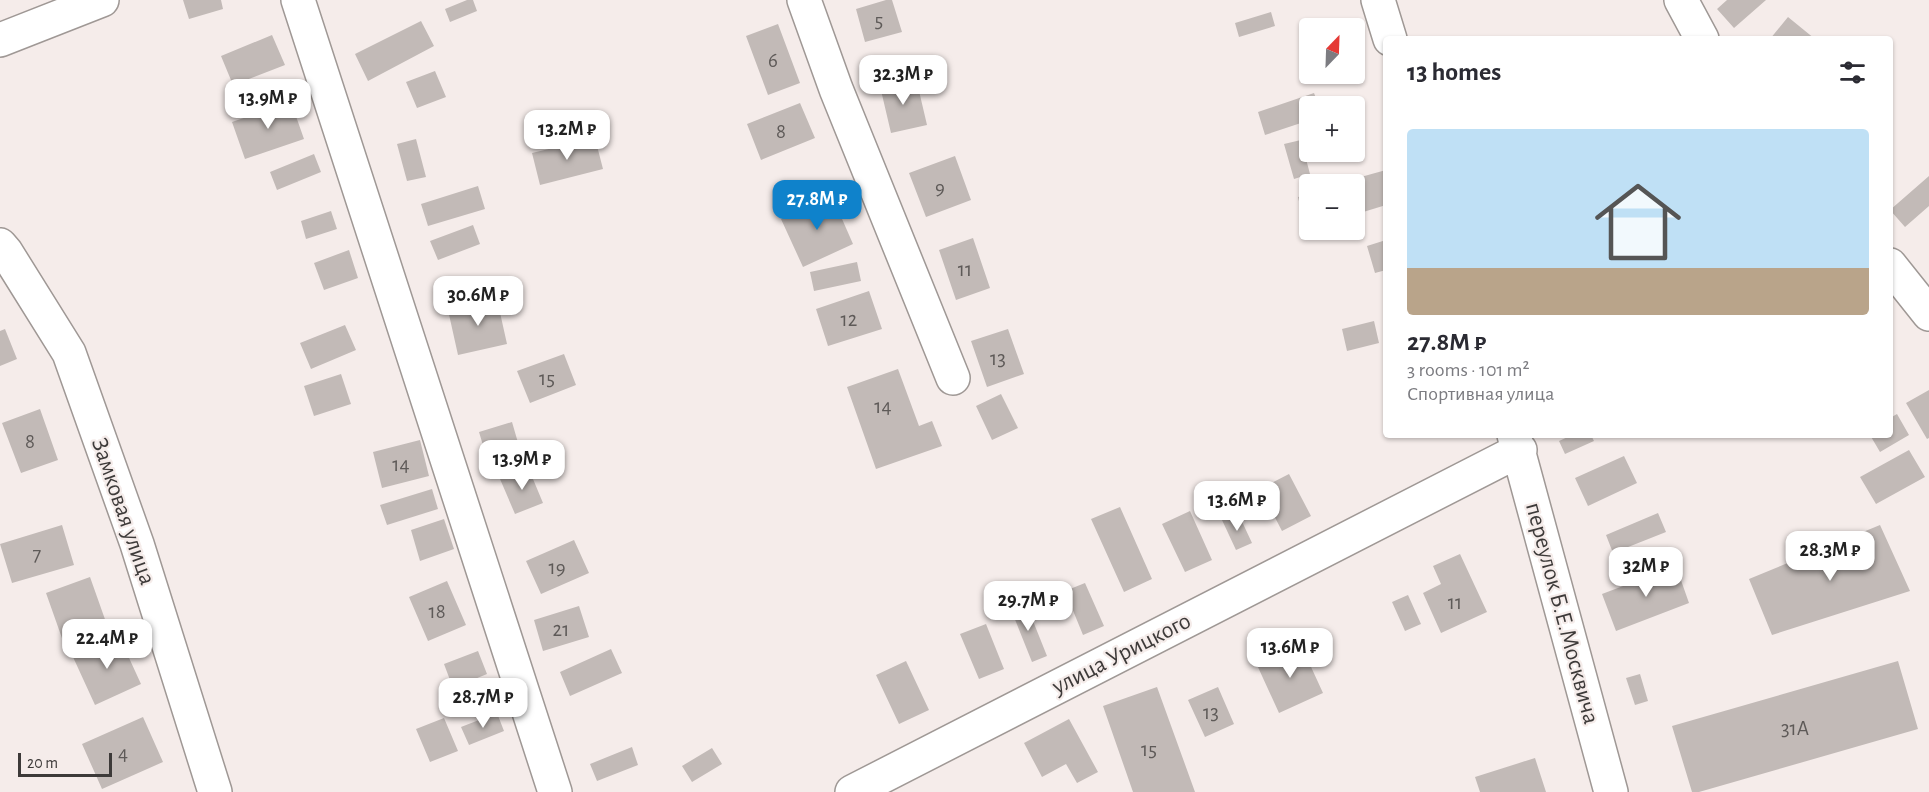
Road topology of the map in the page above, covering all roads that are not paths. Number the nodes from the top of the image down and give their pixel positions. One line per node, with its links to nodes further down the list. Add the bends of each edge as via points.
1 (102, 0): 8 (street)
2 (298, 0): 15 (street)
3 (804, 0): 12 (street)
4 (1378, 0): 6 (street)
5 (1681, 0): 7 (street)
6 (1389, 36)
7 (1700, 36)
8 (0, 40)
9 (0, 245): 14 (street, Замковая улица, via 69,353 137,544)
10 (1893, 269): 11 (street)
11 (1929, 314)
12 (953, 378)
13 (1517, 442): 16 (street, улица Урицкого); 17 (street, переулок Б.Е.Москвича)
14 (215, 792)
15 (555, 792)
16 (852, 792)
17 (1611, 792)

